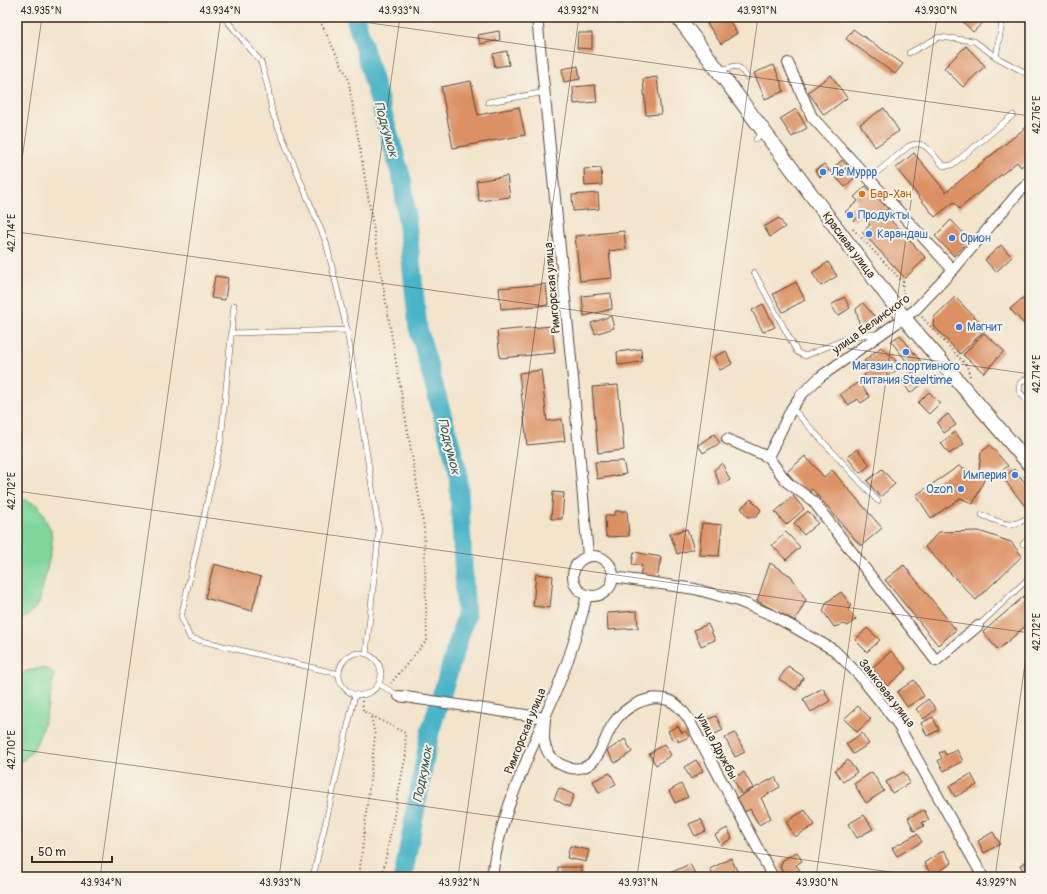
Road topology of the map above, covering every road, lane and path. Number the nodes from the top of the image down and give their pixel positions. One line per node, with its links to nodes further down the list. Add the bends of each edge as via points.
1 (224, 17): 22 (lane, via 260,62 272,112 326,242)
2 (318, 17): 45 (path, via 348,78 424,526 427,640)
3 (538, 17): 12 (street, Римгорская улица)
4 (678, 17): 9 (main road, Красивая улица)
5 (1003, 17): 7 (lane)
6 (909, 52): 7 (lane, via 939,37 974,41)
7 (996, 57): 11 (lane)
8 (788, 64): 15 (street, via 812,117)
9 (717, 71): 10 (lane, via 735,66); 21 (main road, Красивая улица, via 760,135)
10 (747, 77)
11 (1030, 77)
12 (546, 92): 13 (lane); 37 (street, Римгорская улица)
13 (488, 102)
14 (1013, 115): 15 (lane, via 952,165 944,166 928,147 915,143)
15 (869, 179): 18 (street)
16 (1030, 182): 18 (street, улица Белинского)
17 (850, 226): 21 (path, via 903,282 902,291)
18 (953, 270): 21 (street, улица Белинского)
19 (754, 272): 24 (lane, via 798,352 804,356 853,336)
20 (234, 305): 23 (lane)
21 (910, 314): 24 (street, улица Белинского); 26 (path, via 967,366); 31 (main road, Красивая улица)
22 (347, 330): 23 (lane); 42 (lane, via 379,531)
23 (231, 333): 43 (lane, via 221,441 181,617 190,638)
24 (884, 333): 28 (street, улица Белинского, via 820,377 800,395)
25 (1030, 376): 27 (lane, via 1020,383 1019,391)
26 (971, 379)
27 (1030, 404)
28 (792, 408): 30 (street, улица Белинского); 32 (lane)
29 (727, 439): 30 (street)
30 (768, 457): 41 (street, via 786,482 813,501 936,661)
31 (1030, 465)
32 (878, 501)
33 (982, 515): 34 (lane, via 1007,525 1020,523)
34 (1030, 516)
35 (1030, 536): 36 (lane)
36 (1023, 544)
37 (588, 556): 38 (street, via 606,560); 40 (street, via 577,563 572,575 576,588)
38 (613, 577): 40 (street, via 604,592 599,595); 56 (street, Замковая улица, via 695,589 738,601 772,616 834,650 859,675 897,723)
39 (1030, 577): 41 (lane)
40 (588, 595): 50 (street, Римгорская улица, via 577,635)
41 (978, 626)
42 (366, 654): 43 (lane, via 353,654 347,657 340,667); 44 (lane, via 380,666)
43 (339, 674): 46 (lane, via 343,687)
44 (379, 684): 45 (lane); 47 (lane, via 369,694)
45 (386, 690): 48 (lane)
46 (355, 695): 47 (lane); 51 (lane)
47 (362, 696): 49 (path, via 363,712)
48 (399, 696): 50 (street)
49 (371, 716): 52 (path, via 375,736); 53 (path, via 405,733 406,754)
50 (545, 718): 54 (street, Римгорская улица, via 526,758 510,805 494,857); 55 (street, улица Дружбы, via 545,747 554,762 566,768 583,768 595,760 613,723 624,711 652,699 668,699 679,706 688,718)
51 (313, 877)
52 (359, 877)
53 (382, 877)
54 (492, 877)
55 (773, 877)
56 (983, 877)

